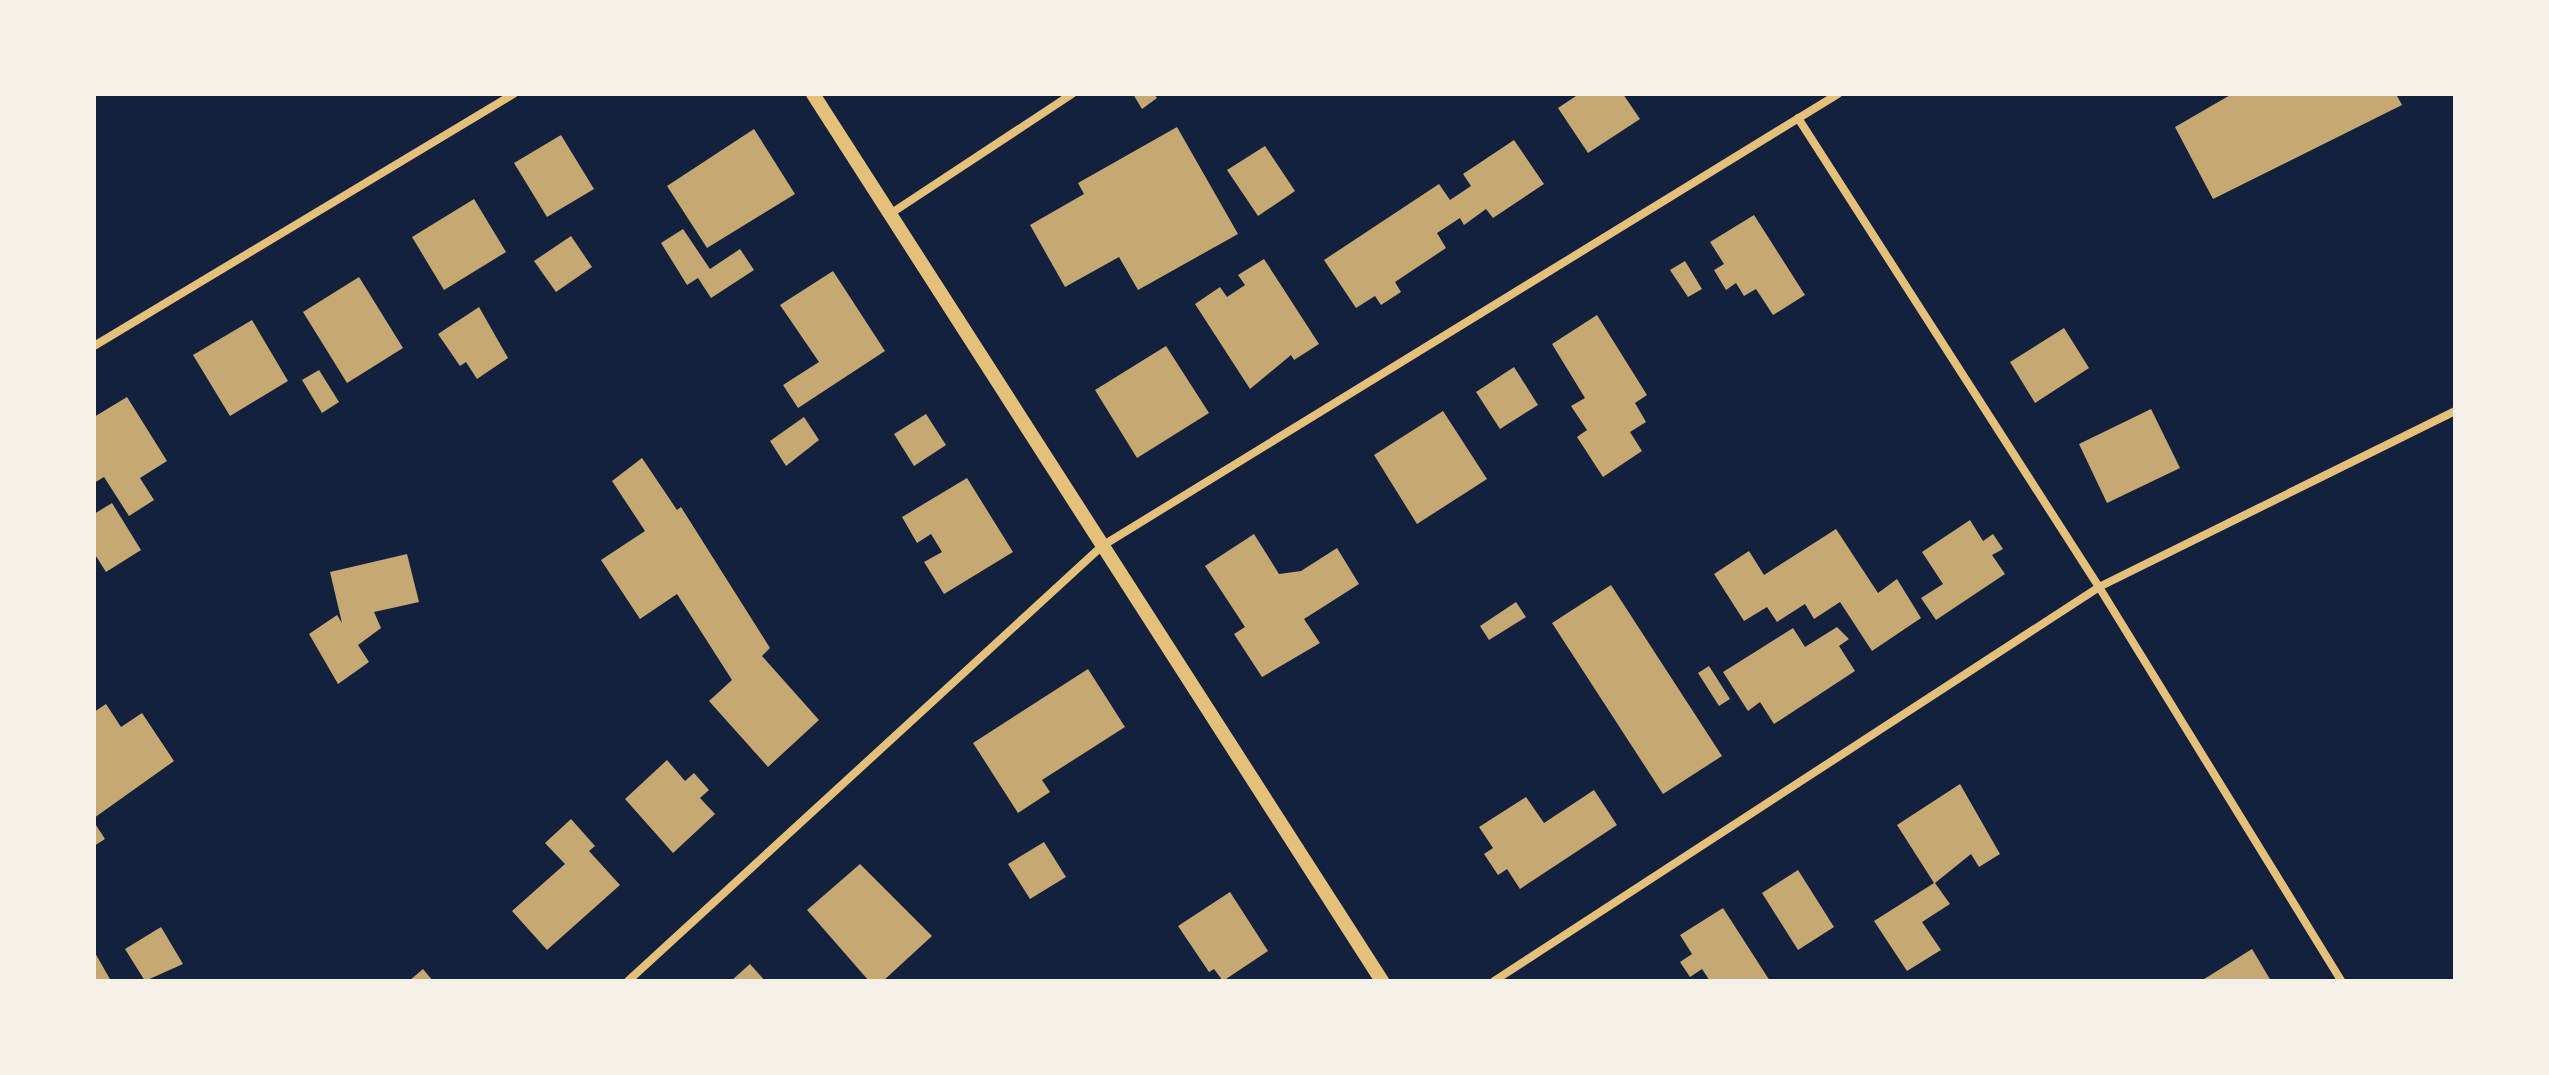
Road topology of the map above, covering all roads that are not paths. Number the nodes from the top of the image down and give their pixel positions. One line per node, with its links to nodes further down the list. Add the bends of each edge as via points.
1 (514, 94): 7 (street)
2 (813, 94): 6 (street)
3 (1072, 94): 6 (street)
4 (1838, 94): 5 (street)
5 (1798, 118): 9 (street); 10 (street)
6 (889, 215): 9 (street)
7 (94, 346)
8 (2455, 411): 10 (street)
9 (1102, 546): 11 (street); 12 (street)
10 (2099, 587): 13 (street); 14 (street)
11 (628, 981)
12 (1382, 981)
13 (1494, 981)
14 (2341, 981)

